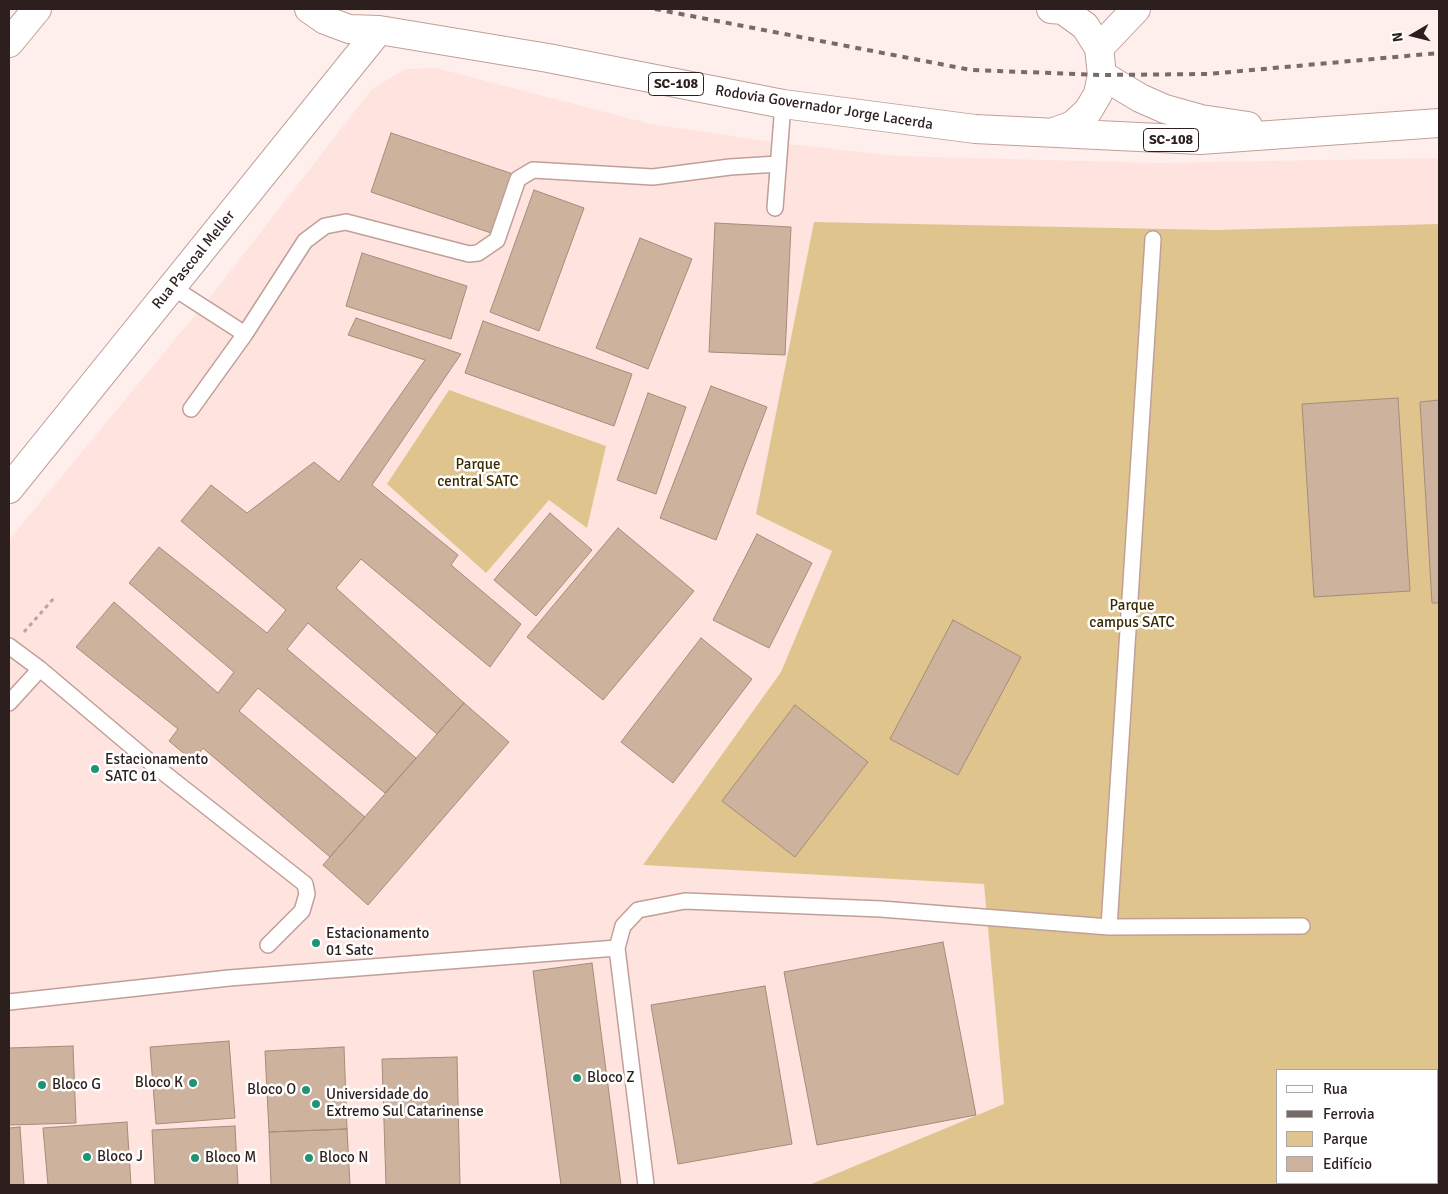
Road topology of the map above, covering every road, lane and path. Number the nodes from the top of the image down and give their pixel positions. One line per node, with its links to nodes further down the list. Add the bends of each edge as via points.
1 (37, 9): 6 (main road)
2 (310, 9): 5 (main road, Rodovia Governador Jorge Lacerda / SC-108, via 325,20 349,29)
3 (1051, 9): 7 (main road, via 1063,10 1085,26)
4 (1136, 9): 7 (main road)
5 (371, 19): 9 (main road, Rodovia Governador Jorge Lacerda / SC-108); 16 (main road, Rua Pascoal Meller)
6 (9, 43)
7 (1099, 48): 8 (main road)
8 (1102, 75): 11 (main road, via 1098,94 1088,112 1073,125); 12 (main road, Rodovia Governador Jorge Lacerda / SC-108, via 1165,109 1201,119)
9 (783, 104): 11 (main road, Rodovia Governador Jorge Lacerda / SC-108, via 975,129); 13 (lane)
10 (1439, 123): 12 (main road, Rodovia Governador Jorge Lacerda / SC-108)
11 (1054, 132): 12 (main road, Rodovia Governador Jorge Lacerda / SC-108, via 1200,140)
12 (1288, 133)
13 (778, 164): 14 (lane); 17 (lane, via 653,177 533,170 518,179 497,240 478,253 469,254 346,222 325,226 305,241)
14 (775, 208)
15 (1153, 239): 25 (lane)
16 (172, 287): 17 (lane); 19 (main road, Rua Pascoal Meller)
17 (245, 334): 18 (lane)
18 (192, 409)
19 (9, 489)
20 (55, 597): 21 (path)
21 (10, 647): 22 (lane)
22 (40, 669): 23 (lane); 26 (lane, via 165,774 305,884 307,894 302,911)
23 (9, 703)
24 (1302, 926): 25 (lane)
25 (1109, 927): 27 (lane, via 881,908 685,901 638,910 623,926)
26 (268, 945)
27 (617, 948): 28 (lane, via 229,978); 29 (lane)
28 (9, 1002)
29 (646, 1185)

